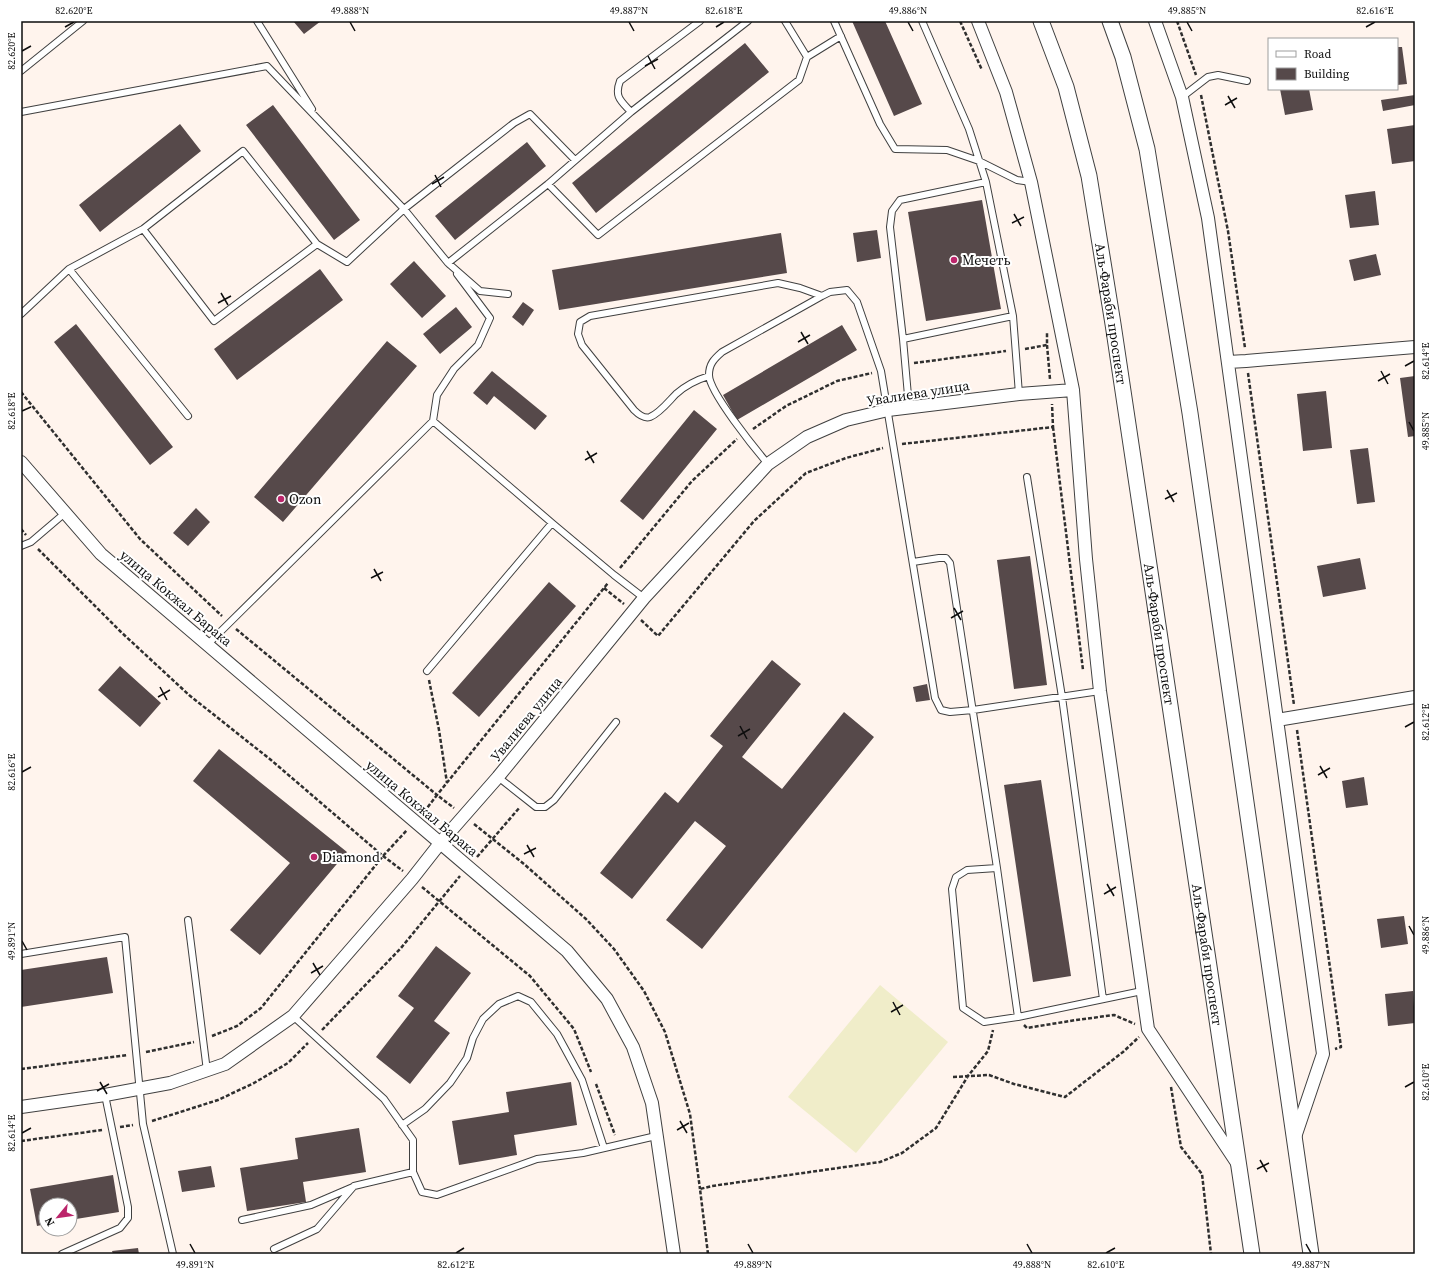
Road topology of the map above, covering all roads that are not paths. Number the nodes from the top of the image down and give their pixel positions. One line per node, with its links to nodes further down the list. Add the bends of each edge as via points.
1 (82, 21): 14 (lane)
2 (257, 21): 19 (lane)
3 (700, 21): 18 (lane, via 620,81 618,97)
4 (748, 21): 18 (lane)
5 (785, 21): 13 (lane)
6 (834, 21): 12 (lane)
7 (922, 21): 21 (lane, via 969,129)
8 (978, 21): 23 (street, via 1006,92)
9 (1041, 21): 77 (street, Аль-Фараби проспект, via 1066,87 1089,176)
10 (1110, 21): 75 (street, via 1123,57 1150,164 1190,413)
11 (1155, 21): 16 (street)
12 (841, 36): 13 (lane); 21 (lane, via 880,124 895,149 947,150)
13 (807, 56): 24 (lane, via 799,80 598,235)
14 (21, 71)
15 (1246, 81): 16 (lane, via 1218,75 1208,77)
16 (1182, 97): 36 (street, via 1208,218)
17 (21, 112): 19 (lane, via 267,66)
18 (631, 112): 20 (lane)
19 (318, 119): 25 (lane)
20 (575, 160): 24 (lane); 25 (lane, via 530,114 514,122)
21 (979, 161): 22 (lane); 23 (lane, via 1017,180)
22 (986, 182): 33 (lane); 34 (lane, via 900,200 892,211 890,227)
23 (1031, 182): 38 (street)
24 (548, 184): 28 (lane)
25 (404, 209): 27 (lane, via 347,262); 28 (lane)
26 (143, 229): 27 (lane, via 214,321); 27 (lane, via 243,151); 29 (lane)
27 (316, 244)
28 (448, 262): 30 (lane, via 480,291); 43 (lane, via 490,318 478,345 454,369 437,395)
29 (69, 269): 32 (lane); 42 (lane)
30 (508, 294)
31 (822, 296): 37 (lane, via 722,352 711,362); 37 (lane, via 778,283 590,316 580,322 578,334 582,345 640,416 649,418 694,380); 41 (lane, via 830,292 847,290 857,302 881,370)
32 (21, 314)
33 (1013, 316): 34 (lane); 39 (lane)
34 (903, 339): 40 (lane)
35 (1415, 347): 36 (street)
36 (1228, 362): 58 (street)
37 (708, 376): 45 (lane, via 744,436)
38 (1073, 390): 39 (street, Увалиева улица); 54 (street, via 1086,560)
39 (1019, 394): 40 (street, Увалиева улица)
40 (910, 407): 41 (street, Увалиева улица)
41 (888, 410): 45 (street, Увалиева улица, via 846,420 807,437); 50 (lane)
42 (188, 416)
43 (432, 421): 48 (lane); 52 (lane)
44 (21, 462): 47 (street, улица Кокжал Барака)
45 (768, 464): 51 (street, Увалиева улица)
46 (1028, 476): 55 (lane)
47 (65, 513): 49 (lane, via 31,542); 52 (street, улица Кокжал Барака, via 101,554)
48 (552, 523): 51 (lane); 53 (lane)
49 (21, 546)
50 (912, 562): 57 (lane, via 935,698 941,710); 57 (lane, via 946,558 950,563)
51 (644, 598): 60 (street, Увалиева улица)
52 (207, 645): 61 (street, улица Кокжал Барака)
53 (427, 671)
54 (1100, 691): 55 (lane); 65 (street)
55 (1062, 697): 57 (lane); 66 (lane)
56 (1415, 697): 58 (street)
57 (974, 710): 62 (lane)
58 (1277, 720): 75 (street, via 1323,1054)
59 (616, 722): 60 (lane, via 554,800 545,807 536,807)
60 (498, 777): 61 (street, Увалиева улица)
61 (441, 842): 67 (street, Увалиева улица); 74 (street, улица Кокжал Барака, via 567,951 607,999 633,1047 652,1104)
62 (997, 868): 68 (lane); 68 (lane, via 966,870 956,877 952,888 963,1008 984,1022)
63 (188, 920): 69 (lane)
64 (21, 954): 70 (lane, via 125,938)
65 (1142, 991): 66 (lane); 77 (street, via 1148,1029)
66 (1103, 999): 68 (lane)
67 (293, 1016): 69 (street, Увалиева улица, via 224,1064); 73 (lane, via 384,1099)
68 (1018, 1017)
69 (207, 1071): 70 (street, Увалиева улица)
70 (140, 1089): 71 (street, Увалиева улица); 83 (lane, via 143,1124)
71 (105, 1095): 72 (street, Увалиева улица); 82 (lane, via 128,1207 128,1218 120,1228)
72 (21, 1107)
73 (402, 1125): 76 (lane, via 425,1109 450,1084 467,1058 473,1038 483,1019 499,1004 518,996 531,1002 557,1034 582,1080); 78 (lane, via 413,1140)
74 (656, 1136): 76 (lane); 84 (street, улица Кокжал Барака)
75 (1294, 1138): 86 (street)
76 (604, 1148): 78 (lane, via 537,1159 437,1195 422,1192)
77 (1240, 1167): 85 (street, Аль-Фараби проспект)
78 (414, 1172): 79 (lane)
79 (354, 1186): 80 (lane, via 311,1205); 81 (lane, via 317,1228)
80 (242, 1220)
81 (274, 1249)
82 (62, 1254)
83 (173, 1254)
84 (674, 1254)
85 (1252, 1254)
86 (1311, 1254)

